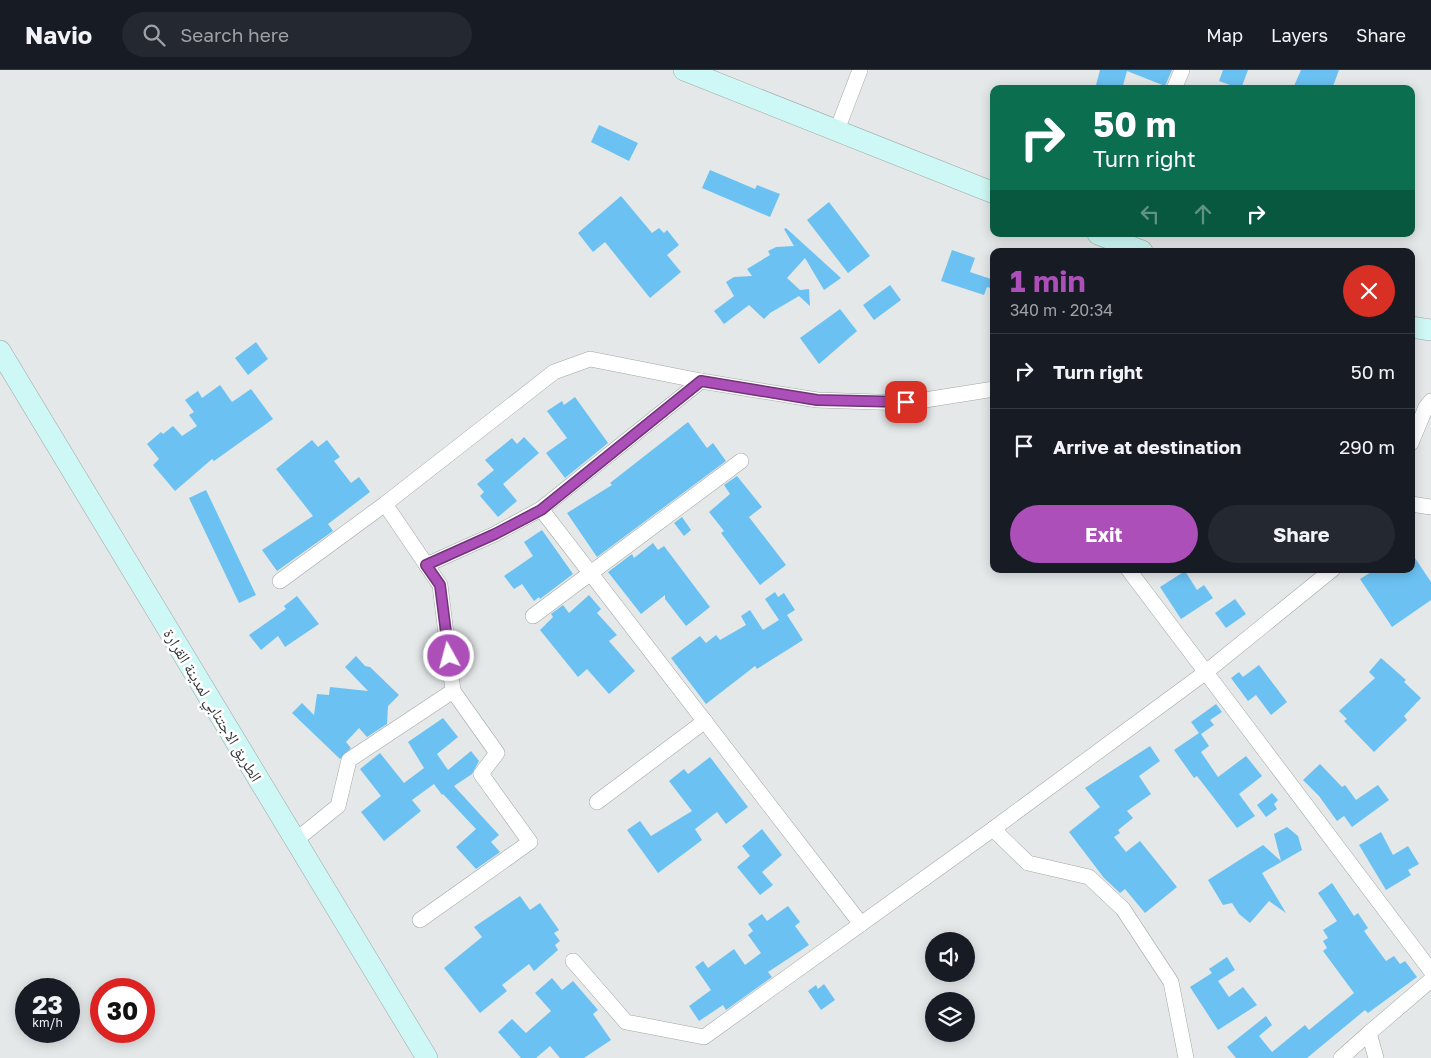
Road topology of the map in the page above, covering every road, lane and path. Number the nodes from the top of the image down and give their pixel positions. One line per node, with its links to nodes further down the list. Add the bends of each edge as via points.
1 (860, 70): 5 (street)
2 (1182, 70): 4 (street)
3 (687, 71): 5 (main road)
4 (1176, 85)
5 (837, 130): 6 (main road)
6 (990, 190)
7 (1106, 237): 8 (main road)
8 (1134, 248)
9 (1415, 328): 10 (main road)
10 (1431, 330)
11 (0, 351): 32 (main road, الطريق الاجتنابي لمدينة القرارة)
12 (701, 381): 13 (street, via 817,400 896,402); 17 (street, via 590,358 554,372); 20 (street)
13 (990, 390)
14 (1431, 400): 15 (street)
15 (1415, 433)
16 (741, 461): 22 (street)
17 (384, 504): 21 (street); 25 (street)
18 (1415, 505): 19 (street)
19 (1431, 507)
20 (541, 510): 21 (street); 22 (street)
21 (426, 565): 28 (street, via 440,585)
22 (589, 572): 26 (street); 29 (street)
23 (1131, 573): 27 (street)
24 (1329, 573): 27 (street)
25 (280, 581)
26 (533, 616)
27 (1206, 672): 31 (street); 36 (street)
28 (453, 691): 32 (street, via 349,760 338,806); 33 (street, via 496,753 481,774 530,842)
29 (705, 721): 30 (street); 34 (street)
30 (597, 802)
31 (993, 829): 34 (street); 40 (street, via 1028,863 1089,877 1123,908 1172,982)
32 (296, 840): 39 (main road, الطريق الاجتنابي لمدينة القرارة)
33 (420, 920)
34 (861, 924): 35 (street, via 704,1037 626,1022)
35 (572, 961)
36 (1431, 971)
37 (1431, 980): 38 (street)
38 (1369, 1033): 41 (street); 42 (street)
39 (427, 1058)
40 (1186, 1058)
41 (1341, 1058)
42 (1376, 1058)

